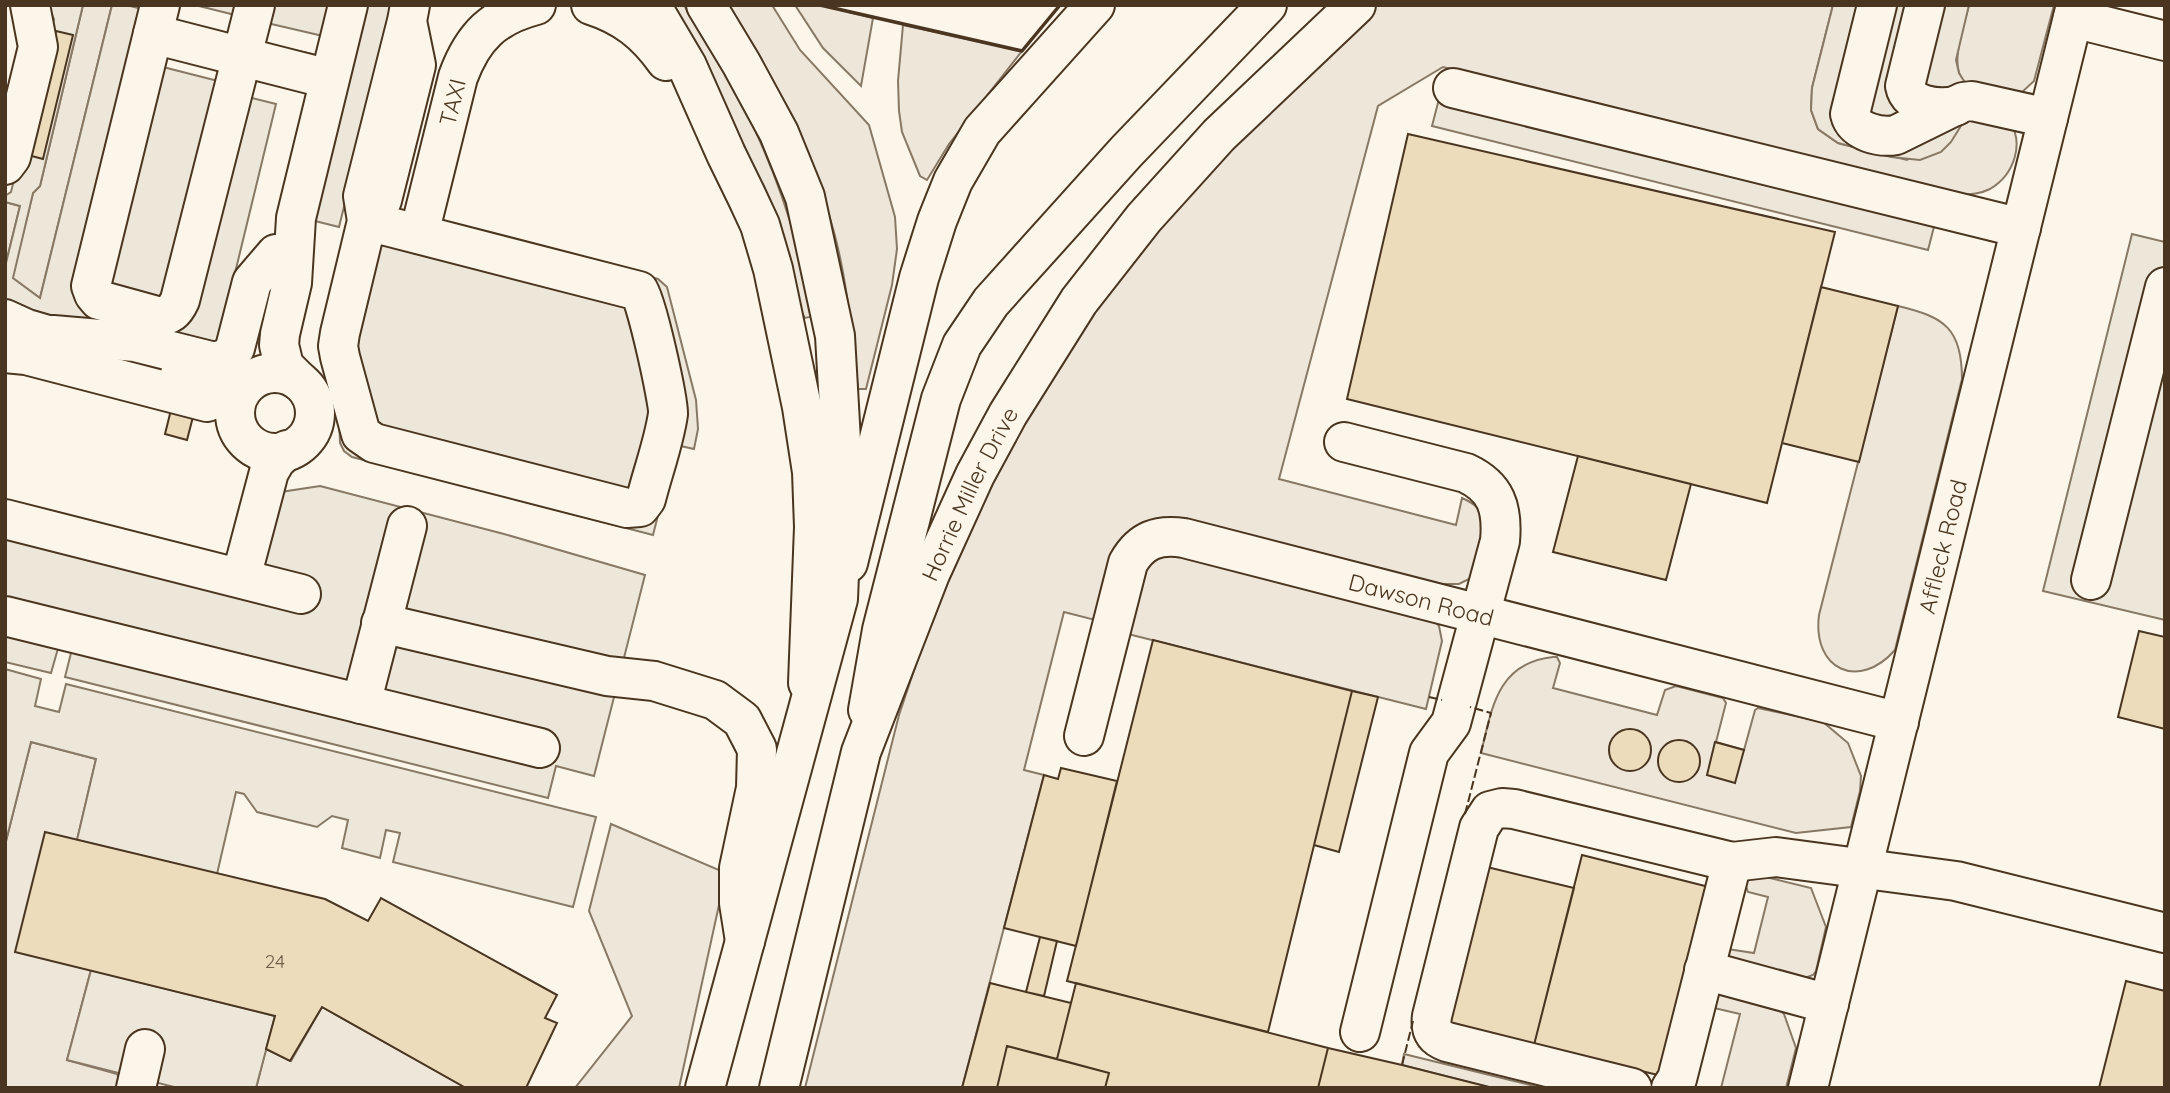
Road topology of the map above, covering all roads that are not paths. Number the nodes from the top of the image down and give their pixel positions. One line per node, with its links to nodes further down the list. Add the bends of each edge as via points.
1 (27, 5): 16 (street); 21 (street); 25 (street, via 38,47 11,157)
2 (255, 5): 18 (street)
3 (348, 5): 19 (street)
4 (536, 5): 29 (street, TAXI, via 495,22 466,57)
5 (591, 5): 24 (street, via 616,14 652,41)
6 (651, 5): 24 (street, via 687,66)
7 (706, 5): 45 (street, via 779,133 805,197 821,265 835,336 840,413 843,476)
8 (1095, 5): 45 (street, via 982,131 953,181 919,278)
9 (1267, 5): 54 (street, via 991,302 962,345 941,399 881,630)
10 (1356, 5): 54 (street, Horrie Miller Drive, via 1219,135 1144,218 1079,301 975,475 930,574)
11 (1877, 5): 22 (street, via 1850,114 1854,124 1896,135)
12 (1925, 5): 22 (street, via 1906,92 1913,101)
13 (2075, 11): 17 (street); 23 (street, Affleck Road)
14 (408, 13): 27 (street, via 363,196)
15 (157, 19): 18 (street); 18 (street, via 91,286 99,299 157,316 172,313 180,299)
16 (5, 27)
17 (2165, 41)
18 (242, 57): 19 (street)
19 (329, 79): 26 (street)
20 (1453, 88): 28 (street)
21 (5, 94)
22 (1956, 106): 23 (street, via 1982,102)
23 (2048, 118): 28 (street, Affleck Road)
24 (726, 155): 51 (street, via 760,225 773,270 812,472)
25 (5, 165)
26 (296, 218): 30 (street); 35 (street, via 292,283 279,345 284,366)
27 (367, 221): 29 (street); 29 (street, via 338,346 361,434 374,443 627,508 644,504 668,411 643,295 635,289)
28 (2021, 228): 50 (street, Affleck Road)
29 (419, 234)
30 (276, 254): 33 (street, via 252,282 235,348 219,361 135,342); 36 (street)
31 (2165, 286): 43 (street)
32 (5, 318): 33 (street)
33 (50, 348): 34 (street); 36 (street, via 223,384); 37 (street, via 120,401)
34 (5, 353)
35 (299, 381): 36 (street, via 267,374); 39 (street, via 313,401 313,425 298,445)
36 (247, 384): 37 (street, via 236,404)
37 (242, 434): 39 (street, via 264,451); 42 (street)
38 (1345, 442): 47 (street, via 1466,473 1492,493 1502,525)
39 (287, 450): 42 (street, via 269,472)
40 (5, 519): 42 (street)
41 (407, 526): 46 (street)
42 (229, 575): 44 (street)
43 (2091, 580)
44 (302, 594)
45 (838, 599): 51 (street)
46 (384, 610): 49 (street); 58 (street, via 607,676 654,681 715,700 742,720 757,749 756,788 739,868)
47 (1481, 612): 50 (street, Dawson Road); 52 (street, Dawson Road, via 1184,538 1149,539 1128,563); 61 (street, via 1451,723 1429,753)
48 (5, 616): 49 (street)
49 (361, 704): 53 (street)
50 (1899, 722): 56 (street, Affleck Road)
51 (806, 723): 58 (street)
52 (1084, 736)
53 (540, 748)
54 (861, 752): 66 (street, Horrie Miller Drive)
55 (1731, 863): 56 (street, via 1776,857); 59 (street); 67 (street, via 1514,809 1490,811 1479,828 1432,1016 1433,1033 1447,1042)
56 (1861, 867): 57 (street, via 1956,881); 60 (street, Affleck Road)
57 (2165, 933)
58 (746, 943): 65 (street)
59 (1704, 970): 60 (street); 63 (street)
60 (1829, 1004): 68 (street, Affleck Road)
61 (1360, 1032)
62 (145, 1049): 64 (street)
63 (1674, 1083)
64 (135, 1088)
65 (705, 1088)
66 (779, 1088)
67 (1632, 1088)
68 (1808, 1088)

